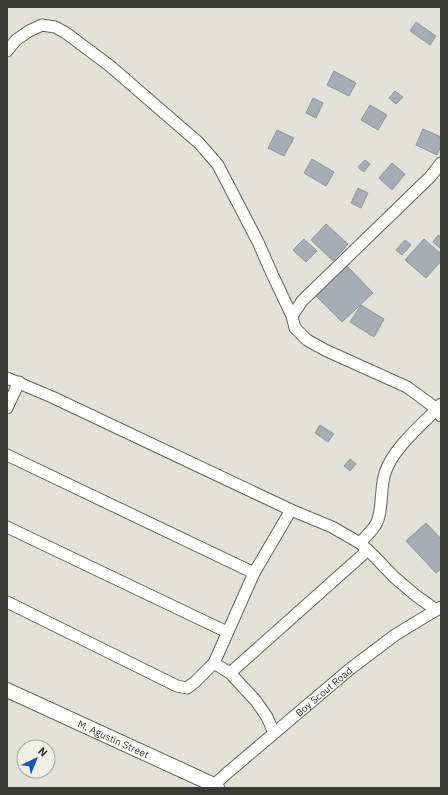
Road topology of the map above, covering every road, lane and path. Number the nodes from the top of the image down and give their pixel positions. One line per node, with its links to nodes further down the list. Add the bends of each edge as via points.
1 (7, 50): 3 (street, via 29,30 42,25 55,27 110,66 199,143 218,165 258,242)
2 (441, 163): 3 (street, via 430,177 302,301)
3 (292, 316): 7 (street, via 295,328 307,340 407,387)
4 (7, 378): 5 (street)
5 (19, 382): 6 (street); 9 (street)
6 (7, 408)
7 (440, 410): 11 (street, via 413,433 392,456 384,473 377,523)
8 (7, 455): 13 (street)
9 (290, 510): 11 (street, via 332,526); 13 (street)
10 (7, 527): 16 (street)
11 (360, 542): 12 (street)
12 (368, 550): 15 (street, via 414,594); 18 (street)
13 (254, 573): 16 (street)
14 (7, 602): 17 (street, via 177,686 187,688)
15 (438, 609): 20 (street, Boy Scout Road, via 395,635 350,669)
16 (227, 632): 17 (street)
17 (214, 663): 18 (street)
18 (230, 673): 20 (street, via 256,701)
19 (7, 690): 21 (street, M. Agustin Street)
20 (274, 733): 21 (street, Boy Scout Road, via 226,774)
21 (215, 787)

